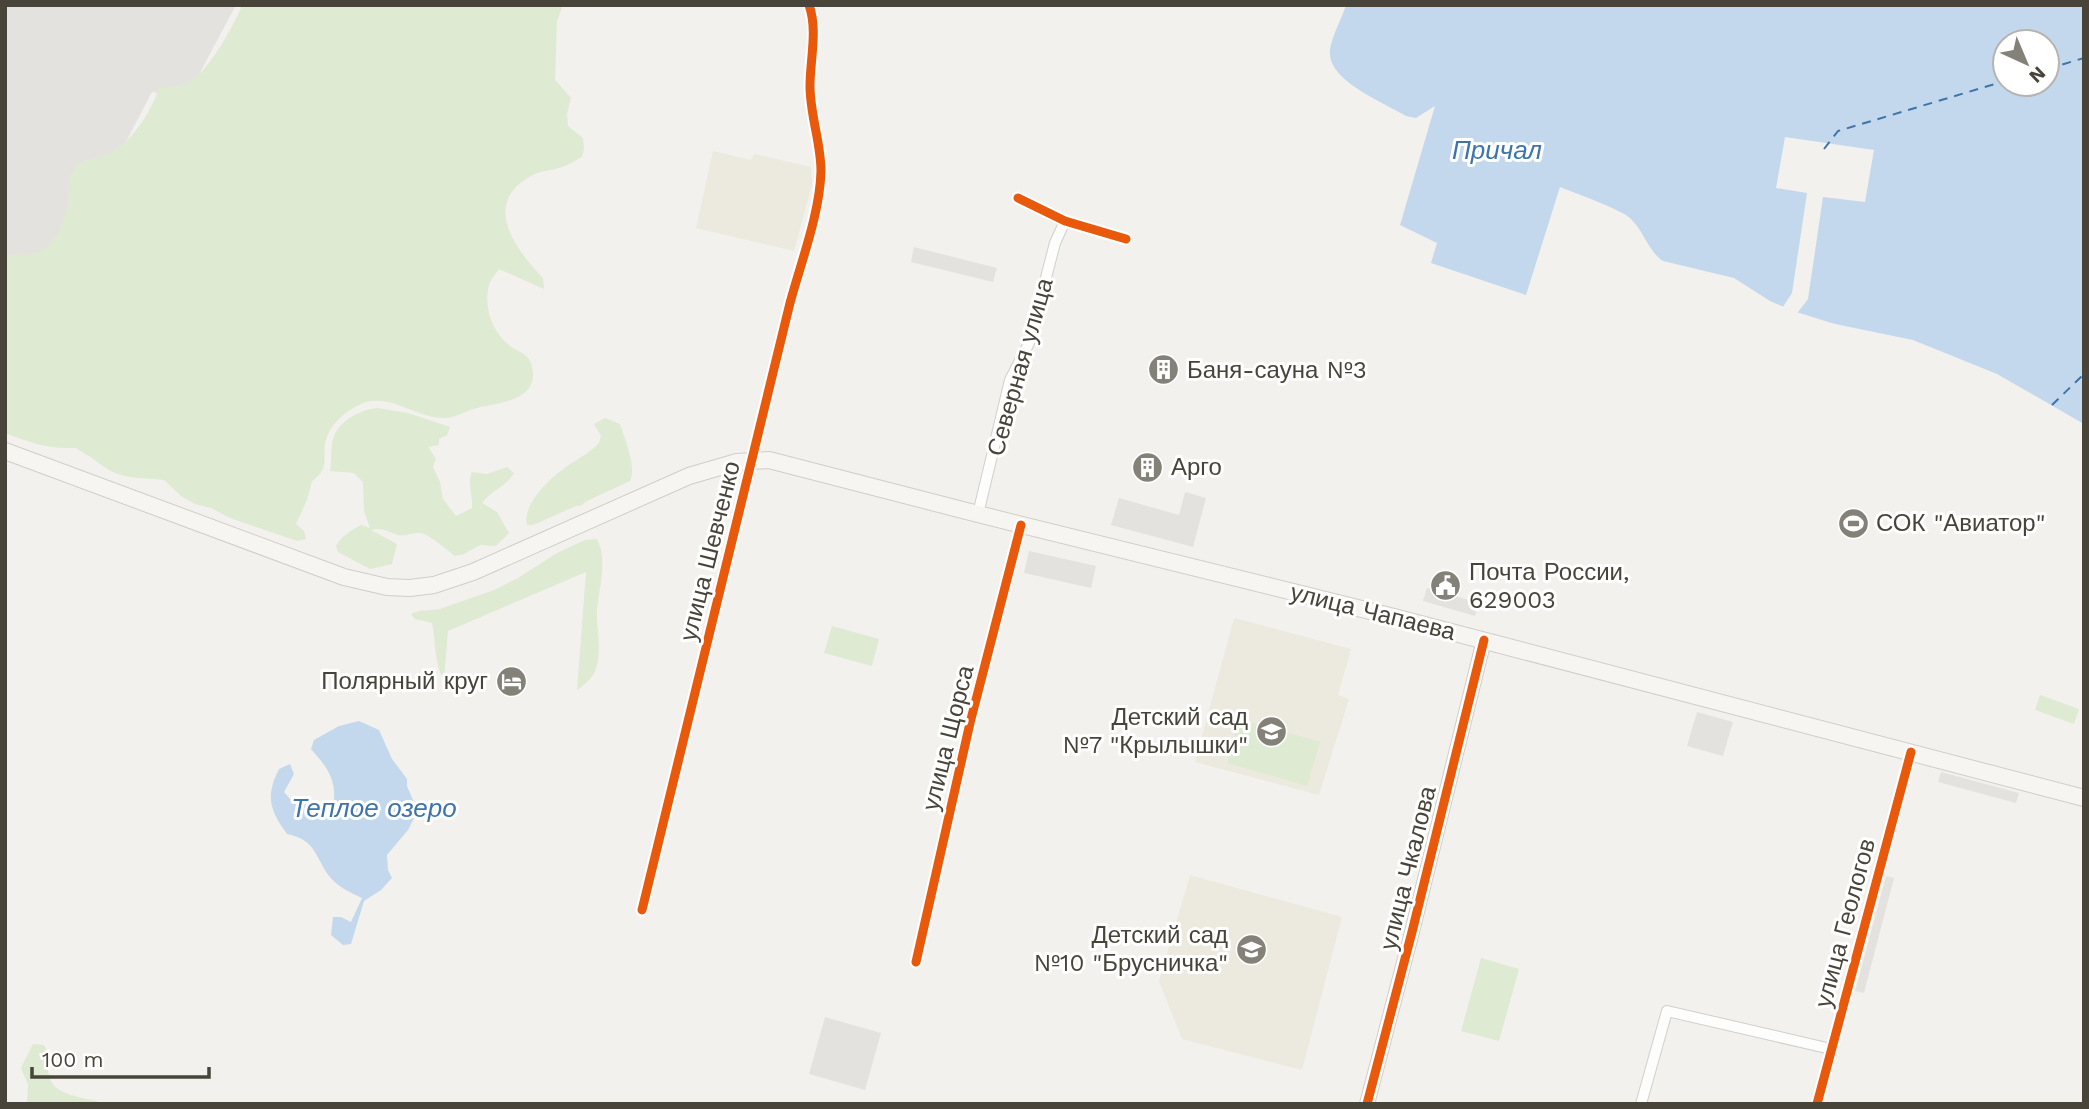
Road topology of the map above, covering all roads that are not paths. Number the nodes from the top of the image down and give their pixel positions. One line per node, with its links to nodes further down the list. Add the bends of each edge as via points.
1 (809, 5): 6 (street, улица Шевченко, via 813,26 811,110 821,168 817,202)
2 (1017, 198): 3 (street)
3 (1065, 221): 4 (street); 7 (street, Северная улица, via 1029,343 1010,380)
4 (1126, 240)
5 (5, 451): 6 (main road, улица Чапаева, via 344,577 397,588 434,585 473,572 662,486)
6 (752, 460): 7 (main road, улица Чапаева, via 789,464); 12 (street, улица Шевченко)
7 (978, 514): 8 (main road, улица Чапаева)
8 (1021, 525): 9 (main road, улица Чапаева); 13 (street, улица Щорса)
9 (1484, 640): 10 (main road, улица Чапаева); 15 (street, улица Чкалова)
10 (1911, 752): 11 (main road, улица Чапаева); 14 (street, улица Геологов)
11 (2084, 798)
12 (642, 910)
13 (916, 962)
14 (1831, 1049): 16 (street, via 1667,1011); 17 (street, улица Геологов)
15 (1367, 1104)
16 (1641, 1104)
17 (1817, 1104)

